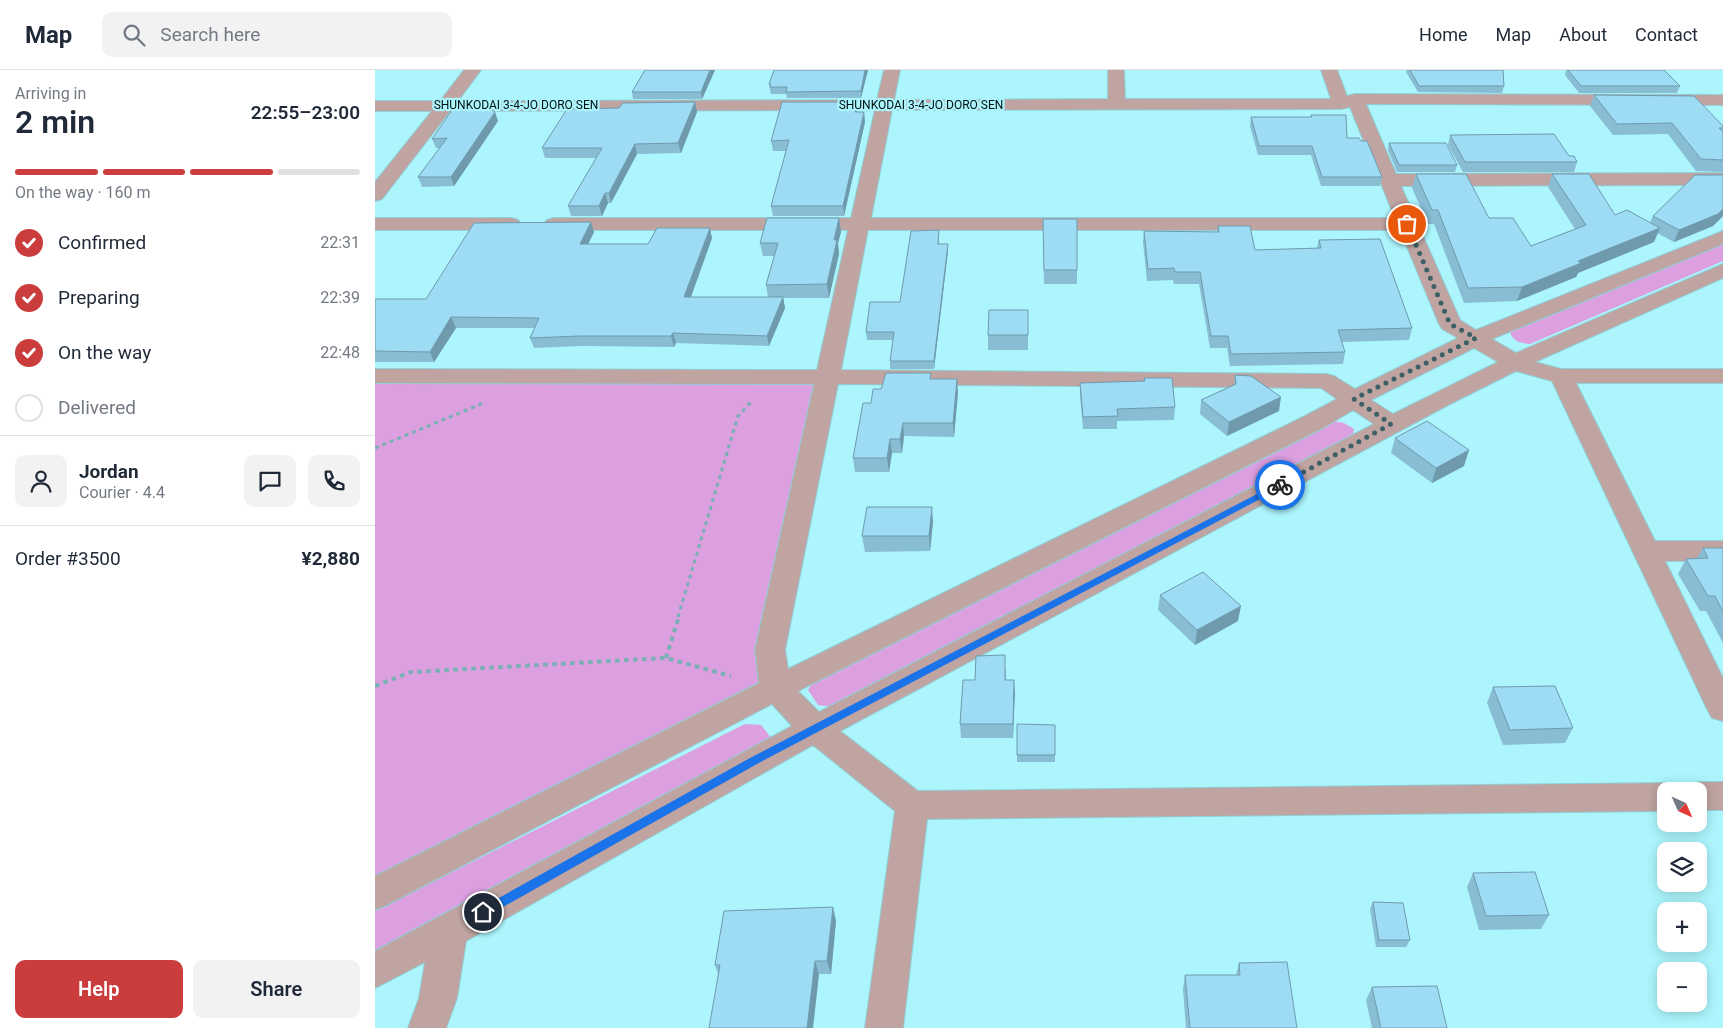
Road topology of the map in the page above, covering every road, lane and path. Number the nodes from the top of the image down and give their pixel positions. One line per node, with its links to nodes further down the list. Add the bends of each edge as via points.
1 (473, 70): 7 (street)
2 (892, 70): 8 (street)
3 (1117, 70): 10 (street)
4 (1329, 70): 6 (street)
5 (1723, 100): 6 (street, SHUNKODAI 3-4-JO DORO SEN)
6 (1348, 102): 10 (street, SHUNKODAI 3-4-JO DORO SEN); 12 (street)
7 (445, 105): 8 (street, SHUNKODAI 3-4-JO DORO SEN); 9 (street, SHUNKODAI 3-4-JO DORO SEN); 13 (street)
8 (884, 105): 10 (street, SHUNKODAI 3-4-JO DORO SEN); 14 (street)
9 (375, 106)
10 (1117, 106)
11 (1723, 179): 12 (street)
12 (1389, 180): 16 (street)
13 (375, 195)
14 (858, 223): 15 (street); 16 (street); 25 (street)
15 (375, 224)
16 (1407, 224): 19 (street, via 1450,324)
17 (1723, 237): 19 (street)
18 (1723, 270): 20 (street)
19 (1476, 338): 20 (street); 26 (street)
20 (1517, 363): 22 (street); 28 (street)
21 (375, 376): 24 (street)
22 (1561, 376): 23 (street); 30 (street)
23 (1723, 376)
24 (775, 377): 25 (street); 32 (path, via 738,416)
25 (828, 377): 26 (street, via 1326,381); 34 (street, via 770,650)
26 (1354, 399): 28 (street); 34 (street, via 1314,422)
27 (492, 400): 29 (path)
28 (1391, 424): 36 (street)
29 (375, 448)
30 (1645, 551): 31 (street); 35 (street)
31 (1723, 551)
32 (666, 658): 33 (path, via 411,672); 34 (path)
33 (375, 686)
34 (775, 688): 36 (street); 41 (street)
35 (1723, 709)
36 (815, 729): 40 (street); 42 (street)
37 (1707, 796): 38 (street)
38 (1723, 796)
39 (1657, 797): 40 (street)
40 (912, 805): 45 (street)
41 (375, 894)
42 (449, 932): 43 (street); 44 (street, via 438,998)
43 (375, 970)
44 (427, 1028)
45 (885, 1028)

